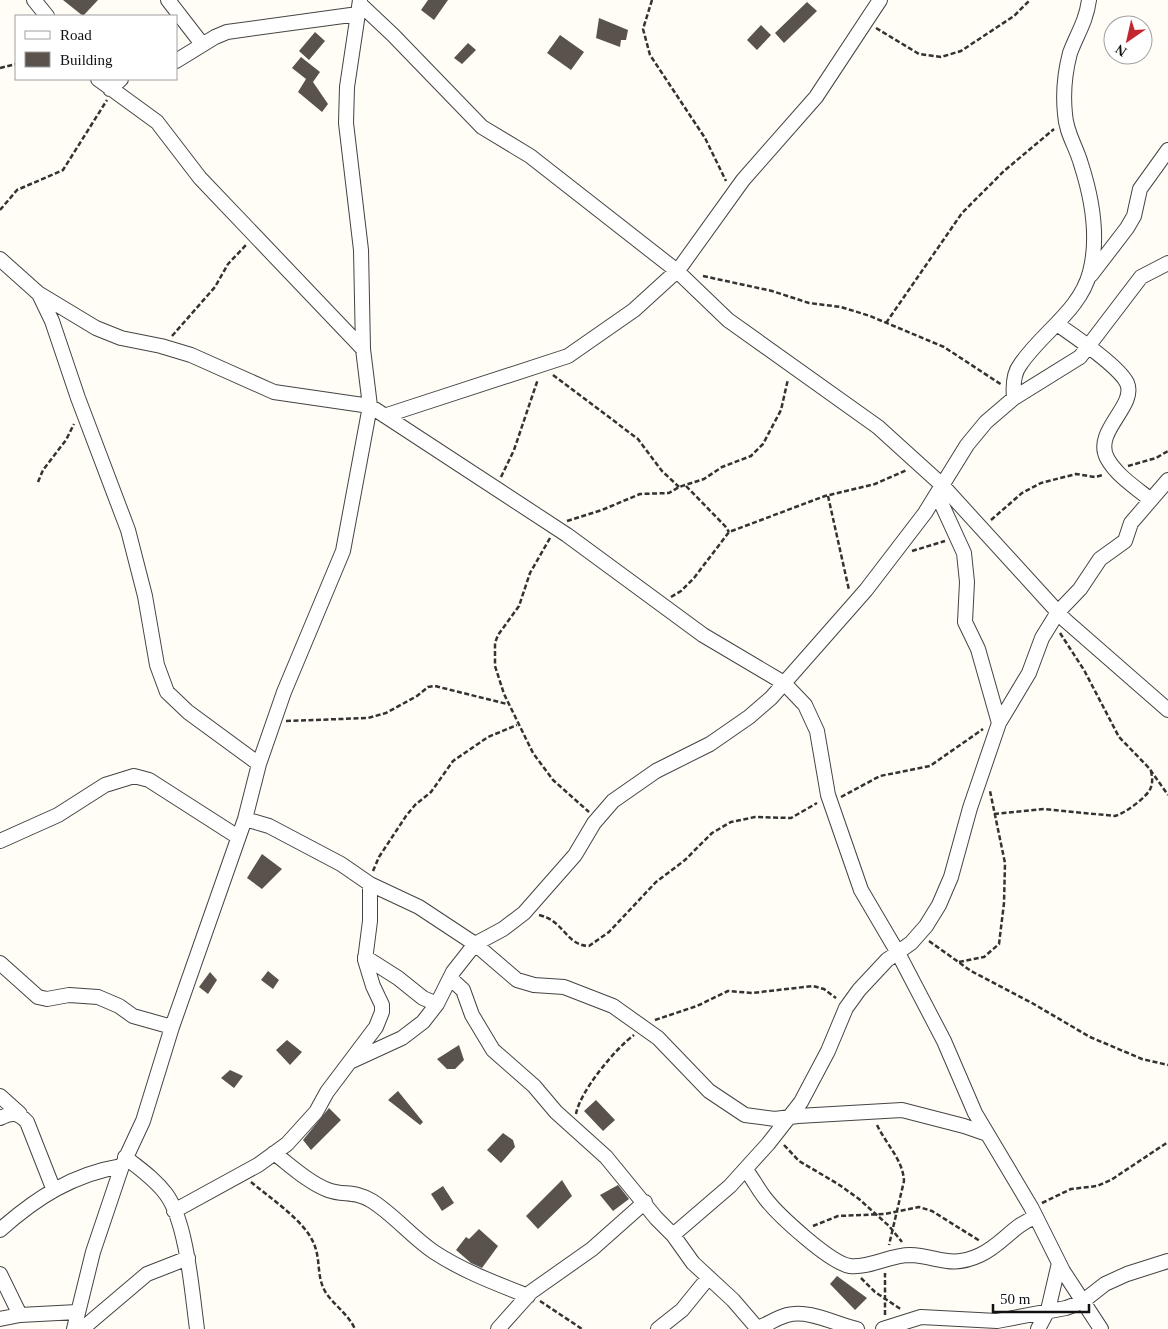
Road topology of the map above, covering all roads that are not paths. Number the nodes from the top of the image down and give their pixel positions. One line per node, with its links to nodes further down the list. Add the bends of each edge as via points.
1 (34, 0): 6 (street)
2 (168, 0): 7 (street)
3 (880, 0): 14 (street, via 816,97 732,194)
4 (1088, 0): 15 (street, via 1085,23 1068,61 1065,114 1070,138 1081,163 1092,215 1094,259)
5 (359, 6): 7 (street, via 227,32); 14 (street, via 399,41 482,127 530,156); 19 (street, via 347,87 346,123 361,250)
6 (46, 15)
7 (202, 44): 8 (street)
8 (178, 60)
9 (100, 80): 10 (street)
10 (115, 86): 19 (street, via 157,122 200,178)
11 (1168, 150): 15 (street, via 1140,189 1134,216 1127,228)
12 (0, 259): 16 (street)
13 (1168, 263): 18 (street, via 1142,277)
14 (677, 270): 22 (street, via 634,310 568,356); 24 (street, via 728,320 788,365 854,408 924,470)
15 (1089, 278): 17 (street)
16 (38, 293): 21 (street, via 96,328 121,338 191,355 274,392); 30 (street, via 54,326 128,530 145,596 157,665 167,692 188,712)
17 (1057, 324): 18 (street); 20 (street, via 1019,366 1013,384)
18 (1088, 348): 20 (street); 25 (street, via 1122,376 1129,391 1105,442 1106,456 1113,467)
19 (363, 349): 21 (street)
20 (1014, 398): 24 (street, via 976,433)
21 (370, 406): 22 (street); 30 (street, via 343,551 284,692)
22 (387, 415): 27 (street, via 556,528 703,635)
23 (1168, 480): 25 (street)
24 (939, 490): 26 (street, via 980,527); 27 (street, via 851,609); 29 (street, via 958,538 967,573 965,622 978,649)
25 (1151, 500): 26 (street, via 1131,523 1125,541 1100,559)
26 (1056, 616): 28 (street); 29 (street, via 1036,652 1029,673)
27 (784, 683): 35 (street, via 749,717 710,744 656,770 613,802 597,820 575,855 524,913 503,929); 36 (street, via 805,705 817,731 829,798 861,890)
28 (1168, 710)
29 (999, 723): 36 (street, via 945,893 920,934)
30 (259, 764): 31 (street)
31 (245, 819): 32 (street); 34 (street, via 269,826 341,864)
32 (238, 837): 33 (street, via 149,780 134,776 105,785 58,815); 41 (street)
33 (0, 840)
34 (370, 884): 35 (street, via 420,907); 37 (street)
35 (474, 944): 39 (street); 46 (street, via 517,980 564,987 613,1006 672,1050 709,1091 738,1112 750,1117)
36 (898, 953): 46 (street, via 870,976 846,1008 815,1076); 47 (street, via 944,1041)
37 (366, 957): 40 (street, via 423,998); 42 (street, via 366,968 383,1008 376,1027)
38 (0, 963): 41 (street, via 38,997 98,997 133,1016)
39 (450, 978): 40 (street); 52 (street, via 463,990 472,1016 493,1050 606,1156)
40 (437, 1004): 42 (street, via 423,1022 402,1038)
41 (172, 1027): 49 (street, via 143,1121)
42 (352, 1061): 48 (street, via 305,1126)
43 (0, 1096): 44 (street)
44 (20, 1114): 45 (street, via 10,1112); 51 (street, via 27,1122)
45 (0, 1118)
46 (788, 1119): 47 (street, via 902,1110); 50 (street)
47 (986, 1134): 54 (street)
48 (274, 1153): 53 (street); 62 (street, via 322,1187 370,1200 454,1264)
49 (124, 1162): 51 (street); 53 (street, via 156,1183 167,1194); 65 (street, via 93,1252)
50 (746, 1170): 54 (street, via 764,1197 800,1232 832,1258 850,1266 910,1255 950,1263 980,1255); 56 (street)
51 (53, 1188): 55 (street)
52 (645, 1202): 56 (street); 62 (street, via 592,1249)
53 (174, 1211): 57 (street)
54 (1034, 1212): 59 (street)
55 (0, 1230)
56 (673, 1235): 61 (street)
57 (188, 1258): 69 (street, via 147,1274); 70 (street)
58 (1168, 1261): 63 (street, via 1105,1284)
59 (1060, 1264): 63 (street); 64 (street)
60 (0, 1274): 66 (street)
61 (708, 1278): 72 (street, via 682,1310); 73 (street, via 733,1300)
62 (528, 1296): 71 (street)
63 (1082, 1302): 64 (street); 77 (street)
64 (1048, 1310): 75 (street, via 997,1321 914,1318); 76 (street)
65 (77, 1312): 66 (street); 68 (street)
66 (20, 1315): 67 (street)
67 (0, 1319)
68 (74, 1329)
69 (82, 1329)
70 (197, 1329)
71 (498, 1329)
72 (658, 1329)
73 (757, 1329): 74 (street, via 797,1314)
74 (857, 1329)
75 (885, 1329)
76 (1038, 1329)
77 (1101, 1329)

